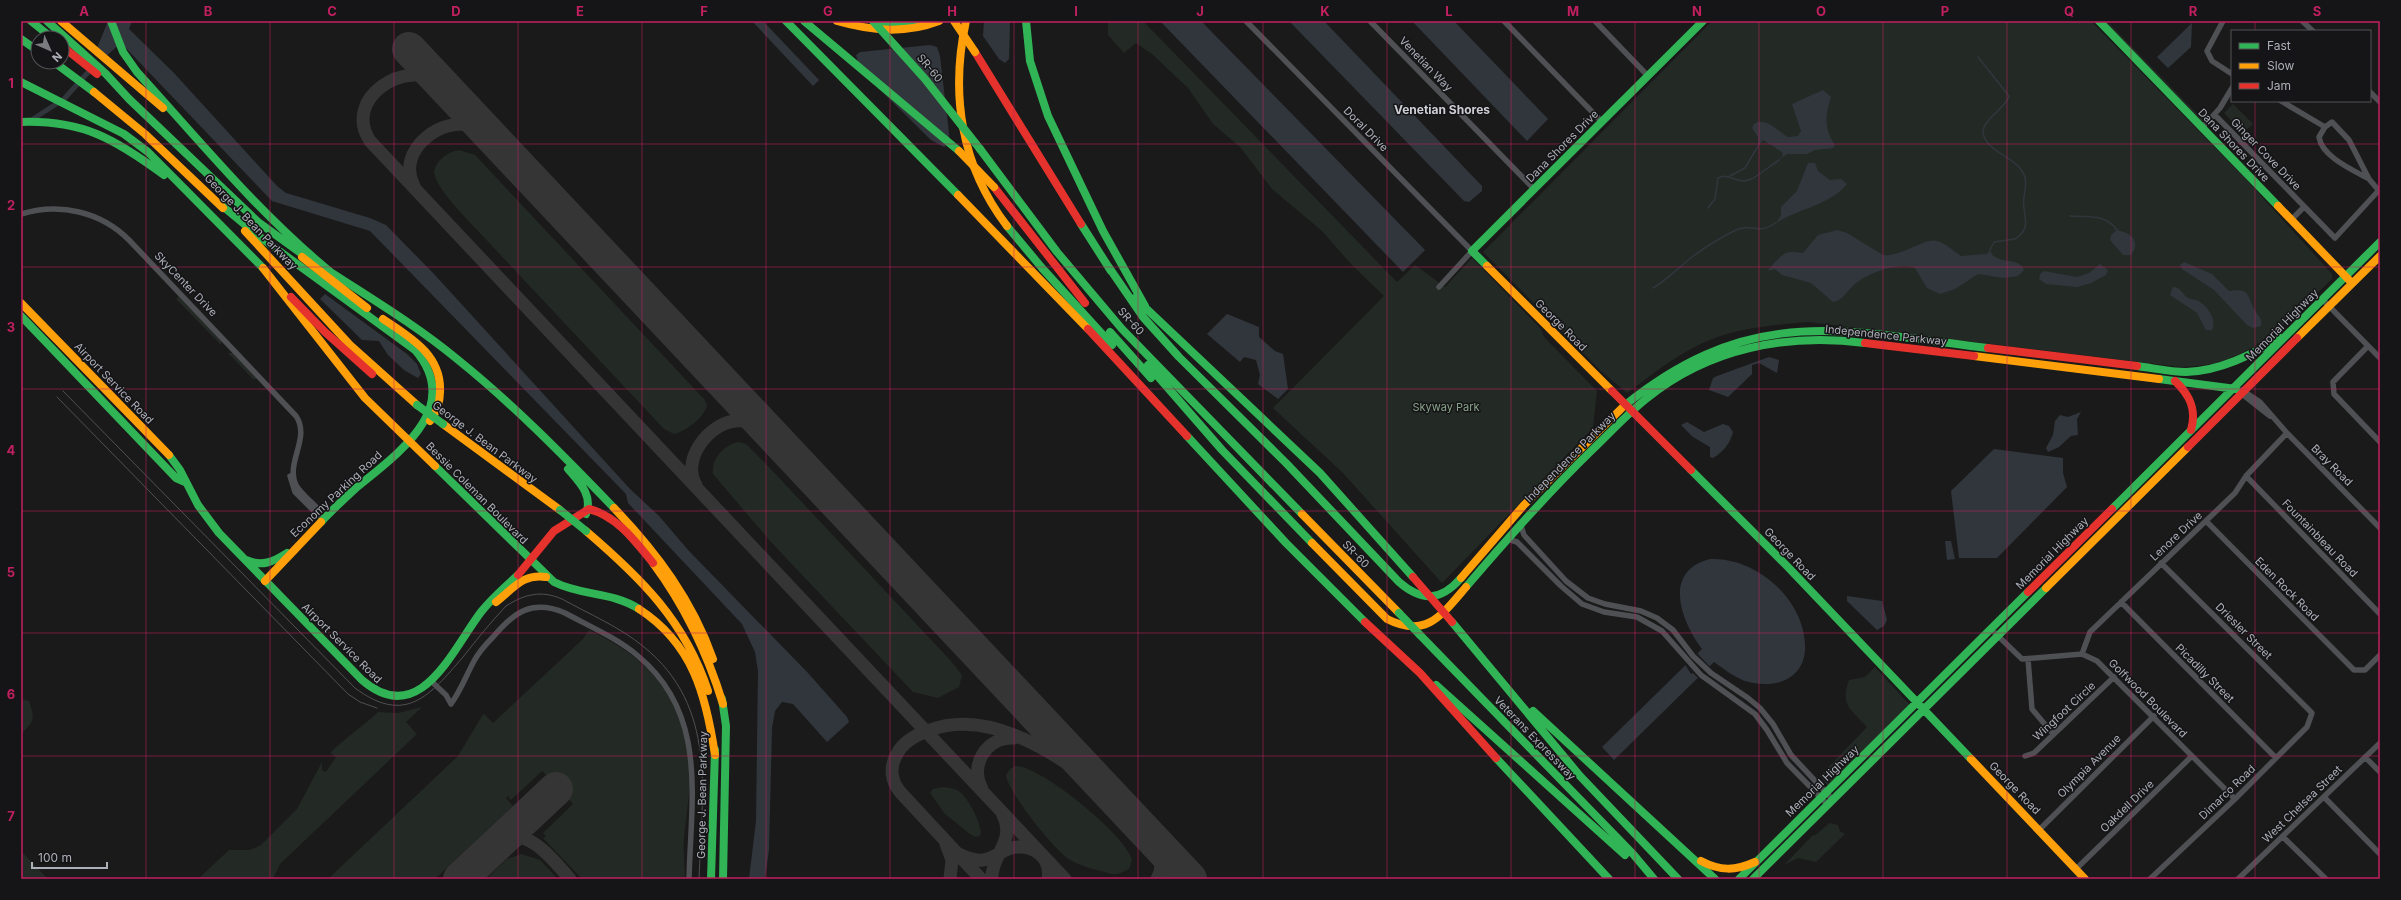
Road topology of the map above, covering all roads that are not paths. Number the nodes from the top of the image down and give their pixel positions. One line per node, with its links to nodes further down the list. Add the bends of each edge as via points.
1 (31, 21): 22 (main road)
2 (48, 21): 29 (main road)
3 (61, 21): 41 (main road)
4 (111, 21): 41 (main road, via 123,52)
5 (786, 21): 72 (main road, via 1052,290)
6 (804, 21): 81 (main road, bridge, via 959,151 994,187 1104,325 1208,439)
7 (837, 21): 10 (main road, via 872,30 901,31)
8 (874, 21): 9 (main road); 66 (main road, SR-60 / SR-60, bridge, via 925,79 1057,252)
9 (918, 21)
10 (939, 21)
11 (954, 21): 55 (main road, SR-60 / SR-60, bridge, via 976,52)
12 (966, 21): 72 (main road, via 958,65 958,97 965,141 978,179 1011,232 1099,329)
13 (1026, 21): 64 (main road, via 1029,64 1036,90 1103,231 1140,292)
14 (1246, 21): 52 (street, Doral Drive)
15 (1370, 21): 43 (street, Venetian Way)
16 (1504, 21): 38 (street)
17 (1595, 21): 30 (street)
18 (1703, 21): 30 (main road, Dana Shores Drive)
19 (2099, 21): 40 (main road, Dana Shores Drive)
20 (2223, 21): 28 (street, via 2207,51 2212,62)
21 (2302, 21): 23 (street)
22 (42, 30)
23 (2312, 30)
24 (21, 39): 25 (main road)
25 (30, 45)
26 (70, 52): 29 (main road)
27 (66, 70): 45 (main road, George J. Bean Parkway, via 151,138)
28 (2231, 73)
29 (104, 76): 50 (main road, George J. Bean Parkway, via 242,208)
30 (1648, 76): 38 (main road, Dana Shores Drive)
31 (21, 82): 47 (main road, via 124,134 148,152)
32 (2231, 90): 36 (street)
33 (2371, 93): 35 (street)
34 (2284, 102): 39 (street, Ginger Cove Drive)
35 (2380, 102)
36 (2214, 115): 40 (street); 46 (street, Ginger Cove Drive)
37 (21, 122): 47 (main road, via 44,120 92,130 168,178)
38 (1602, 122): 43 (main road, Dana Shores Drive)
39 (2325, 127): 42 (street, Ginger Cove Drive, via 2332,122 2349,140); 42 (street, Ginger Cove Drive, via 2319,136 2322,145 2338,160)
40 (2202, 128): 49 (main road, Dana Shores Drive)
41 (197, 138): 57 (main road, via 290,237)
42 (2369, 179): 44 (street, Ginger Cove Drive)
43 (1534, 189): 52 (main road, Dana Shores Drive)
44 (2380, 190): 46 (street, Ginger Cove Drive, via 2334,238)
45 (220, 204): 73 (main road, George J. Bean Parkway, via 350,345); 79 (main road, via 266,241 398,336 423,358 432,379 432,399 425,420)
46 (2304, 207): 49 (street)
47 (207, 210): 56 (main road)
48 (21, 214): 89 (street, SkyCenter Drive, via 49,209 75,211 118,229 296,416 301,432 290,474 291,482 297,495)
49 (2291, 220): 58 (main road, Dana Shores Drive)
50 (275, 236): 57 (main road, George J. Bean Parkway); 79 (main road, via 324,276 417,342 430,355 438,369 441,386 438,405 432,420)
51 (2380, 242): 53 (main road, Memorial Highway)
52 (1472, 251): 60 (street, Dana Shores Drive); 74 (main road, George Road)
53 (2372, 251): 54 (main road); 58 (main road, Memorial Highway)
54 (2380, 257): 59 (main road, Memorial Highway)
55 (1108, 266): 64 (main road, SR-60 / SR-60); 74 (main road, Independence Parkway, via 1143,317 1179,357 1286,463 1392,576 1409,591 1420,596 1437,596 1452,588 1524,505)
56 (263, 268): 73 (main road, via 351,356); 79 (main road, Bessie Coleman Boulevard, via 362,394)
57 (333, 274): 76 (main road, George J. Bean Parkway, via 440,346)
58 (2346, 278): 59 (main road, Dana Shores Drive); 61 (main road, Memorial Highway)
59 (2353, 285): 63 (main road, Memorial Highway)
60 (1438, 287)
61 (2323, 300): 63 (street); 67 (main road, Memorial Highway)
62 (21, 303): 85 (main road, Airport Service Road, via 172,458 183,472)
63 (2330, 307): 68 (street); 71 (main road, Memorial Highway)
64 (1146, 308): 106 (main road, SR-60 / SR-60, bridge, via 1320,473)
65 (21, 316): 85 (main road, Airport Service Road, via 176,478)
66 (1122, 329): 81 (main road, via 1157,376); 104 (main road, SR-60 / SR-60)
67 (2293, 330): 71 (main road, Memorial Highway, via 2248,374); 74 (main road, Independence Parkway, via 2239,361 2210,369 2184,372 1841,330 1792,330 1748,337 1704,353 1658,378)
68 (2368, 346): 69 (street); 80 (street, via 2333,382 2334,394)
69 (2380, 358)
70 (2174, 381): 71 (main road, Independence Parkway); 75 (main road, Independence Parkway, via 1849,340 1797,339 1755,345 1707,361 1667,384); 77 (main road, via 2191,401 2193,418)
71 (2241, 390): 77 (main road, Memorial Highway); 78 (street, Bray Road); 83 (main road, Memorial Highway)
72 (1148, 392): 112 (main road, via 1286,543 1346,604)
73 (417, 405): 123 (main road, George J. Bean Parkway, bridge, via 560,510 611,552 658,598 684,634 702,672 714,732)
74 (1625, 405): 75 (main road, George Road)
75 (1632, 412): 91 (main road, Independence Parkway); 116 (main road, George Road, via 1786,565)
76 (524, 419): 87 (main road, via 582,485 589,501); 117 (main road, George J. Bean Parkway, via 622,517 675,579 691,605 708,642)
77 (2190, 432): 82 (main road, Memorial Highway)
78 (2287, 434): 84 (street, Lenore Drive); 92 (street, Bray Road)
79 (408, 442): 89 (main road, Economy Parking Road); 97 (main road, Bessie Coleman Boulevard)
80 (2380, 442)
81 (1222, 450): 93 (main road, Independence Parkway, via 1378,612 1392,623 1414,628 1431,624)
82 (2171, 451): 83 (main road); 86 (main road, Memorial Highway)
83 (2178, 458): 88 (main road, Memorial Highway)
84 (2246, 476): 90 (street, Lenore Drive, via 2235,493); 105 (street, Fountainbleau Road)
85 (185, 482): 95 (main road, Airport Service Road, via 207,518)
86 (2120, 502): 88 (main road); 96 (main road, Memorial Highway)
87 (588, 509): 97 (main road, Airport Service Road, via 583,517 564,527); 117 (main road, via 615,521 673,590 702,644)
88 (2127, 509): 99 (main road, Memorial Highway)
89 (321, 518): 94 (main road, Economy Parking Road)
90 (2206, 521): 98 (street, Lenore Drive); 110 (street, Eden Rock Road, via 2354,670 2365,670)
91 (1520, 522): 93 (main road, Independence Parkway); 129 (street, via 1524,535 1581,593 1595,601 1641,611 1657,618 1678,634 1690,652 1711,673 1760,708 1773,724 1791,755)
92 (2380, 528)
93 (1506, 540): 129 (street, via 1517,542 1582,604 1600,611 1631,616 1647,622 1667,635 1706,679 1754,714 1770,734 1787,763)
94 (298, 544): 95 (main road, via 266,565 258,565); 101 (main road, Economy Parking Road)
95 (241, 557): 101 (main road, Airport Service Road)
96 (2063, 558): 99 (main road); 107 (main road, Memorial Highway)
97 (530, 562): 100 (main road, Bessie Coleman Boulevard); 103 (main road, Airport Service Road)
98 (2161, 563): 102 (street, Lenore Drive); 119 (street, Driesler Street)
99 (2070, 565): 108 (main road, Memorial Highway)
100 (547, 577): 103 (main road, via 530,574); 123 (main road, Bessie Coleman Boulevard, via 561,588 607,596 634,605 650,614 674,637 695,671 702,691 712,729)
101 (264, 581): 114 (main road, Airport Service Road, via 378,693 390,697 404,696)
102 (2121, 602): 109 (street, Lenore Drive, via 2090,632); 127 (street, Picadilly Street)
103 (480, 613): 114 (main road, Airport Service Road)
104 (1398, 613): 144 (main road, Veterans Expressway, bridge, via 1633,854)
105 (2380, 614)
106 (1452, 622): 115 (main road, Veterans Expressway)
107 (1991, 629): 108 (street); 116 (main road, Memorial Highway)
108 (1998, 636): 111 (street, via 2018,657); 118 (main road, Memorial Highway)
109 (2082, 654): 111 (street); 113 (street, Golfwood Boulevard, via 2094,659)
110 (2380, 656)
111 (2028, 660): 121 (street, via 2032,709)
112 (1420, 673): 143 (main road, via 1460,720); 144 (main road, via 1473,716)
113 (2114, 677): 120 (street, Golfwood Boulevard); 121 (street, Wingfoot Circle)
114 (431, 681): 140 (street, via 446,695 451,704 461,690 474,660 505,622 522,611 535,608 552,608 565,613 637,655 653,669 676,701 689,740 692,762)
115 (1518, 700): 136 (main road, via 1565,738); 145 (main road, Veterans Expressway, via 1580,776)
116 (1918, 702): 118 (main road, George Road); 129 (main road, Memorial Highway)
117 (723, 704): 142 (main road, George J. Bean Parkway, via 726,726)
118 (1925, 709): 132 (main road, Memorial Highway); 133 (main road, George Road)
119 (2312, 713): 127 (street, Dimarco Road, via 2307,727)
120 (2154, 716): 125 (street, Golfwood Boulevard); 133 (street, Olympia Avenue)
121 (2054, 734): 124 (street, Wingfoot Circle, via 2034,753)
122 (2380, 743): 126 (street, West Chelsea Street)
123 (715, 755): 141 (main road, George J. Bean Parkway)
124 (2025, 756)
125 (2192, 756): 131 (street, Golfwood Boulevard); 138 (street, Oakdell Drive)
126 (2365, 757): 128 (street); 130 (street, West Chelsea Street)
127 (2276, 758): 131 (street, Dimarco Road)
128 (2380, 772)
129 (1823, 795): 132 (street); 137 (main road, Memorial Highway)
130 (2324, 797): 134 (street, West Chelsea Street); 135 (street)
131 (2235, 800): 150 (street, Dimarco Road)
132 (1830, 803): 148 (main road, Memorial Highway)
133 (2039, 830): 138 (main road, George Road)
134 (2282, 837): 139 (street, West Chelsea Street); 151 (street)
135 (2380, 854)
136 (1691, 856): 137 (main road, via 1713,868 1725,871 1738,870); 146 (main road)
137 (1755, 862): 147 (main road, Memorial Highway)
138 (2076, 869): 149 (main road, George Road)
139 (2242, 878)
140 (689, 879)
141 (711, 879)
142 (723, 879)
143 (1609, 879)
144 (1653, 879)
145 (1678, 879)
146 (1715, 879)
147 (1739, 879)
148 (1753, 879)
149 (2085, 879)
150 (2150, 879)
151 (2326, 879)

